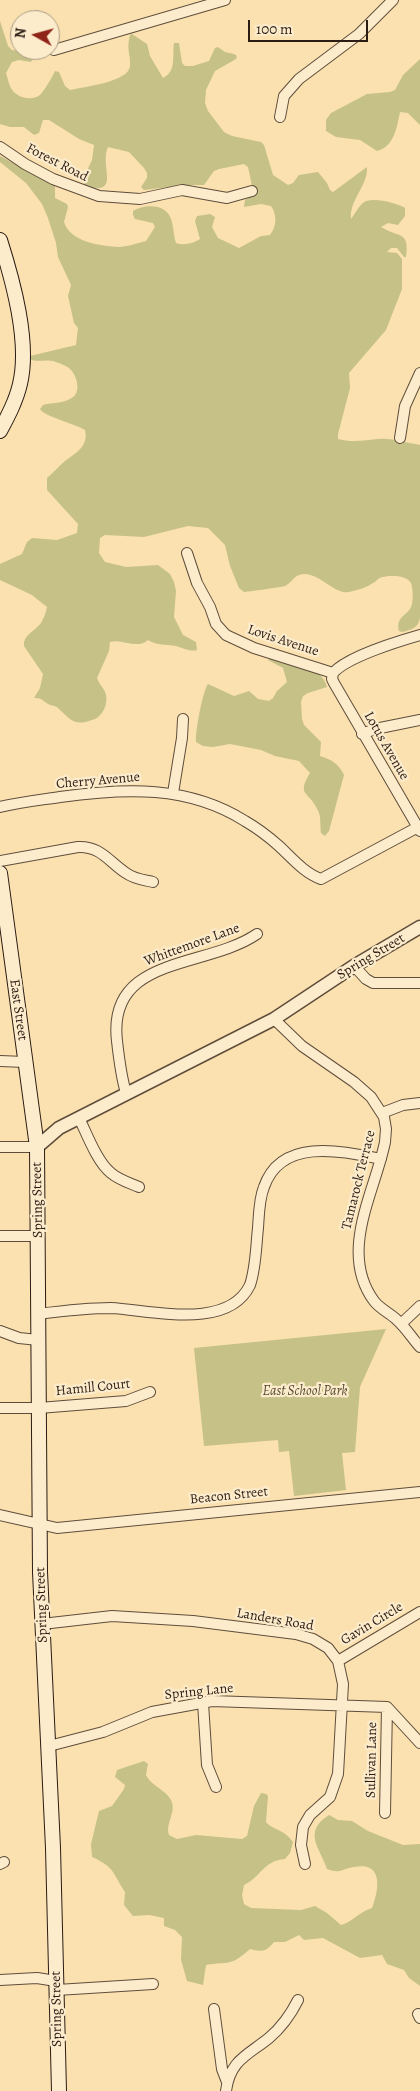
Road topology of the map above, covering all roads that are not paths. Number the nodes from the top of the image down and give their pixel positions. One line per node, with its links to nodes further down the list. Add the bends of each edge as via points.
1 (225, 0): 3 (street)
2 (393, 0): 4 (street, via 358,34 299,79 286,93)
3 (60, 48)
4 (280, 117)
5 (0, 147): 6 (street, Forest Road, via 53,179 99,196 140,199 182,190 227,198)
6 (252, 191)
7 (0, 240): 10 (main road, via 24,354 18,392)
8 (420, 373): 9 (street)
9 (416, 393): 11 (street, via 404,409)
10 (0, 430)
11 (400, 438)
12 (187, 553): 14 (street, Lovis Avenue, via 216,624 226,635 248,646)
13 (420, 635): 14 (street, via 374,651)
14 (333, 673): 17 (street, Lotus Avenue, via 333,681)
15 (182, 719): 18 (street)
16 (420, 720): 17 (street, via 375,728)
17 (362, 734): 20 (street, Lotus Avenue)
18 (173, 794): 19 (street, Cherry Avenue, via 108,791); 20 (street, Cherry Avenue, via 205,802 245,821 308,873 322,879)
19 (0, 807)
20 (419, 828)
21 (0, 861): 23 (street, via 78,847 92,848 126,874)
22 (0, 873): 24 (main road, East Street)
23 (153, 882)
24 (1, 893): 31 (main road, East Street)
25 (420, 927): 27 (street, Spring Street)
26 (257, 934): 32 (street, Whittemore Lane, via 223,950 146,976 127,991 118,1007 115,1025 120,1072)
27 (354, 966): 28 (street, via 373,983); 29 (street, Spring Street)
28 (420, 983)
29 (274, 1019): 32 (street, Spring Street); 34 (street, Tamarock Terrace, via 302,1046 363,1089)
30 (1, 1059): 31 (street)
31 (25, 1062): 36 (main road, East Street)
32 (126, 1093): 35 (street, Spring Street)
33 (420, 1104): 34 (street, via 403,1105)
34 (382, 1113): 40 (street, Tamarock Terrace, via 386,1132)
35 (79, 1118): 37 (street, Spring Street); 41 (street, via 106,1168 116,1177)
36 (35, 1128): 37 (street, Spring Street); 39 (main road, East Street)
37 (59, 1128): 39 (street, Spring Street)
38 (0, 1147): 39 (street)
39 (37, 1147): 43 (main road, Spring Street)
40 (381, 1160): 45 (street, via 312,1151 292,1156 275,1168 262,1192 251,1281 242,1298 229,1306 186,1315 110,1308); 46 (street, Tamarock Terrace, via 358,1240 358,1260 372,1299)
41 (139, 1187)
42 (0, 1236): 43 (street)
43 (38, 1236): 45 (main road, Spring Street)
44 (420, 1306): 46 (street)
45 (38, 1314): 48 (main road, Spring Street)
46 (401, 1324): 49 (street, Tamarock Terrace)
47 (0, 1331): 48 (street)
48 (38, 1340): 52 (main road, Spring Street)
49 (420, 1347)
50 (150, 1392): 52 (street, Hamill Court, via 128,1401)
51 (0, 1408): 52 (street, Hamill Court)
52 (39, 1408): 55 (main road, Spring Street)
53 (420, 1492): 55 (street, Beacon Street, via 56,1528)
54 (0, 1515): 55 (street, Beacon Street)
55 (40, 1525): 57 (main road, Spring Street)
56 (420, 1612): 58 (street, Gavin Circle)
57 (42, 1624): 58 (street, Landers Road, via 112,1616 258,1628 313,1639 328,1648); 63 (main road, Spring Street)
58 (338, 1661): 60 (street, via 343,1684)
59 (204, 1703): 60 (street, Spring Lane, via 225,1700); 63 (street, Spring Lane, via 155,1711 104,1732); 64 (street, via 207,1766)
60 (341, 1705): 61 (street, Spring Lane); 66 (street, via 337,1780 330,1797 310,1815 303,1827)
61 (387, 1707): 62 (street); 65 (street, Sullivan Lane)
62 (420, 1743)
63 (49, 1746): 69 (main road, Spring Street)
64 (216, 1787)
65 (385, 1813)
66 (305, 1864)
67 (0, 1980): 69 (street, via 40,1978)
68 (154, 1984): 69 (street)
69 (57, 1985): 73 (main road, Spring Street)
70 (298, 2000): 72 (street, via 279,2028 237,2062)
71 (214, 2009): 72 (street)
72 (227, 2086)
73 (59, 2091)

